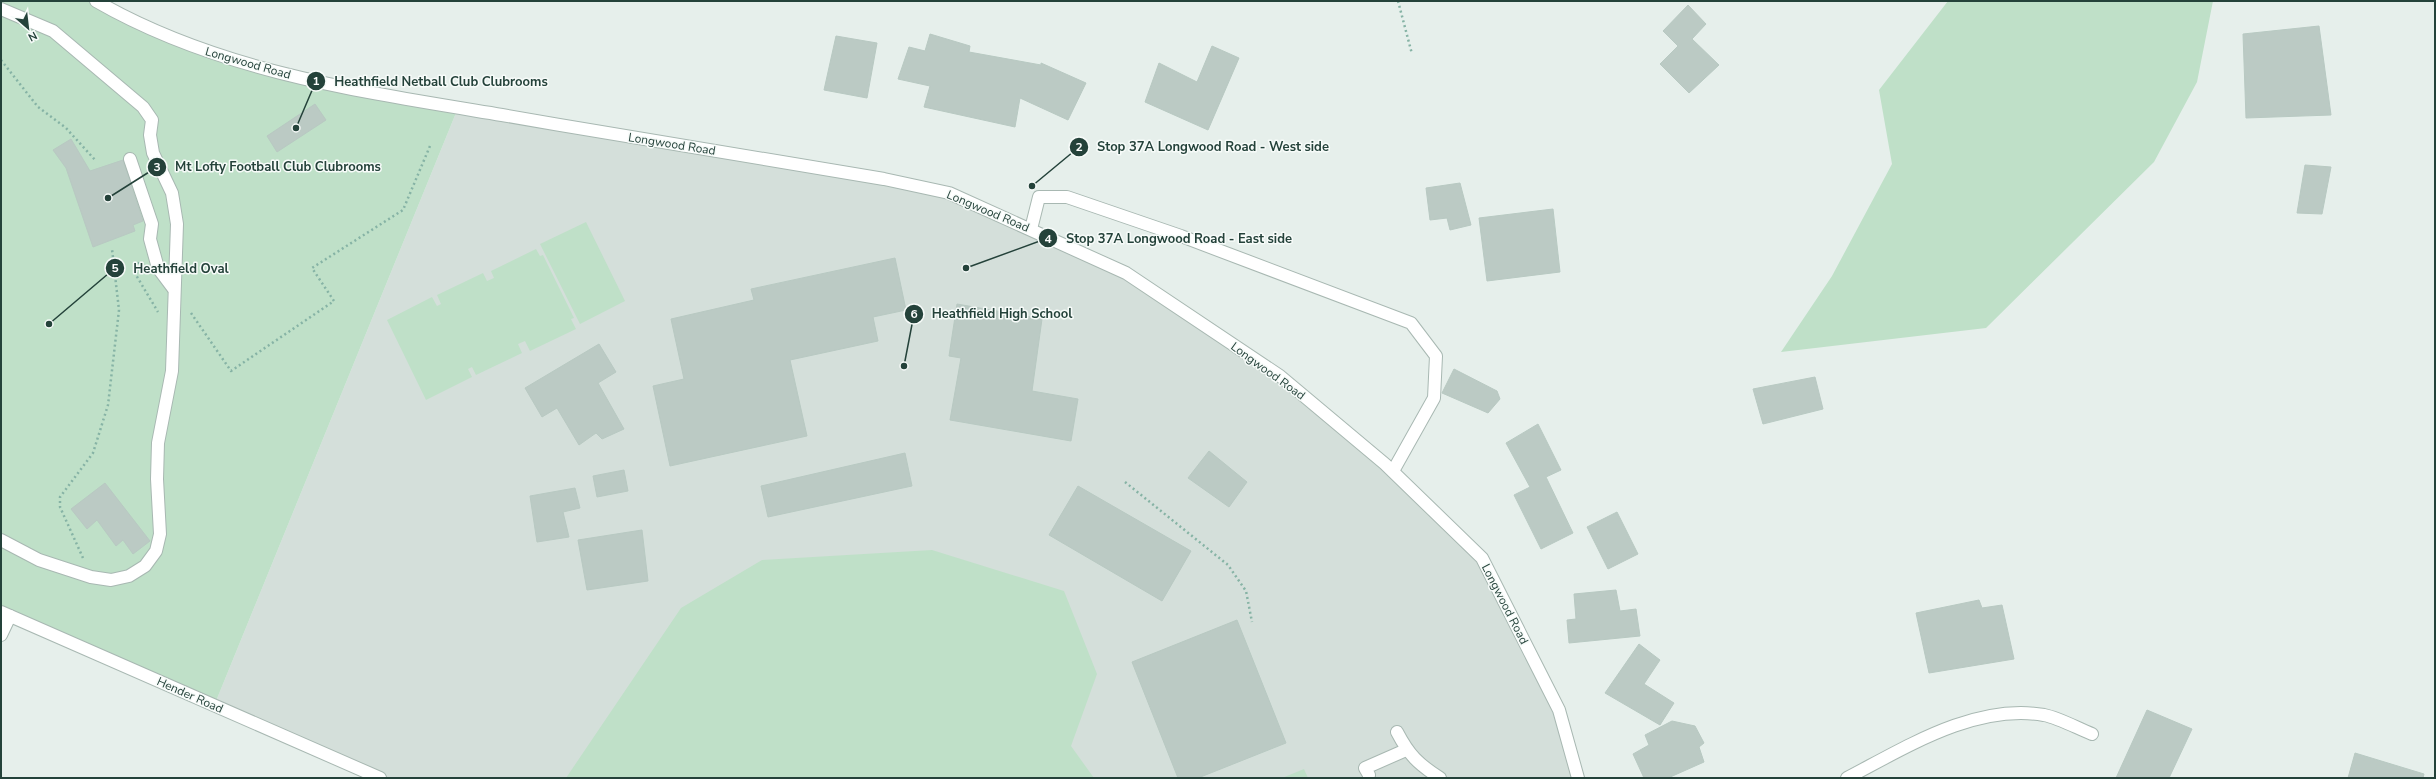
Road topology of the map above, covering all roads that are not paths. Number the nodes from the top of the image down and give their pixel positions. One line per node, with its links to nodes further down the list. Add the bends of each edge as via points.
1 (96, 1): 4 (street, Longwood Road, via 158,34 266,70 458,108 884,179 949,193)
2 (1, 9): 5 (street, via 53,31 143,107 152,120 150,135 153,154 172,193 175,207 177,224)
3 (130, 158): 5 (street, via 152,224 150,239 158,268)
4 (1031, 229): 6 (street, Longwood Road, via 1126,273 1280,376); 6 (street, via 1039,197 1067,197 1181,236 1411,323 1436,356 1434,398)
5 (173, 288): 7 (street, via 172,371 158,443 160,534 156,551 145,566 129,576 111,580 91,577 39,560)
6 (1393, 471): 16 (street, Longwood Road, via 1482,558 1559,710)
7 (1, 540)
8 (5, 614): 9 (street); 14 (street, Hender Road)
9 (1, 635)
10 (1397, 732): 12 (street)
11 (2092, 734): 17 (street, via 2044,715 2001,714 1942,729)
12 (1406, 750): 13 (street, via 1365,768); 15 (street, via 1417,763)
13 (1369, 775)
14 (380, 778)
15 (1440, 778)
16 (1578, 778)
17 (1847, 778)

